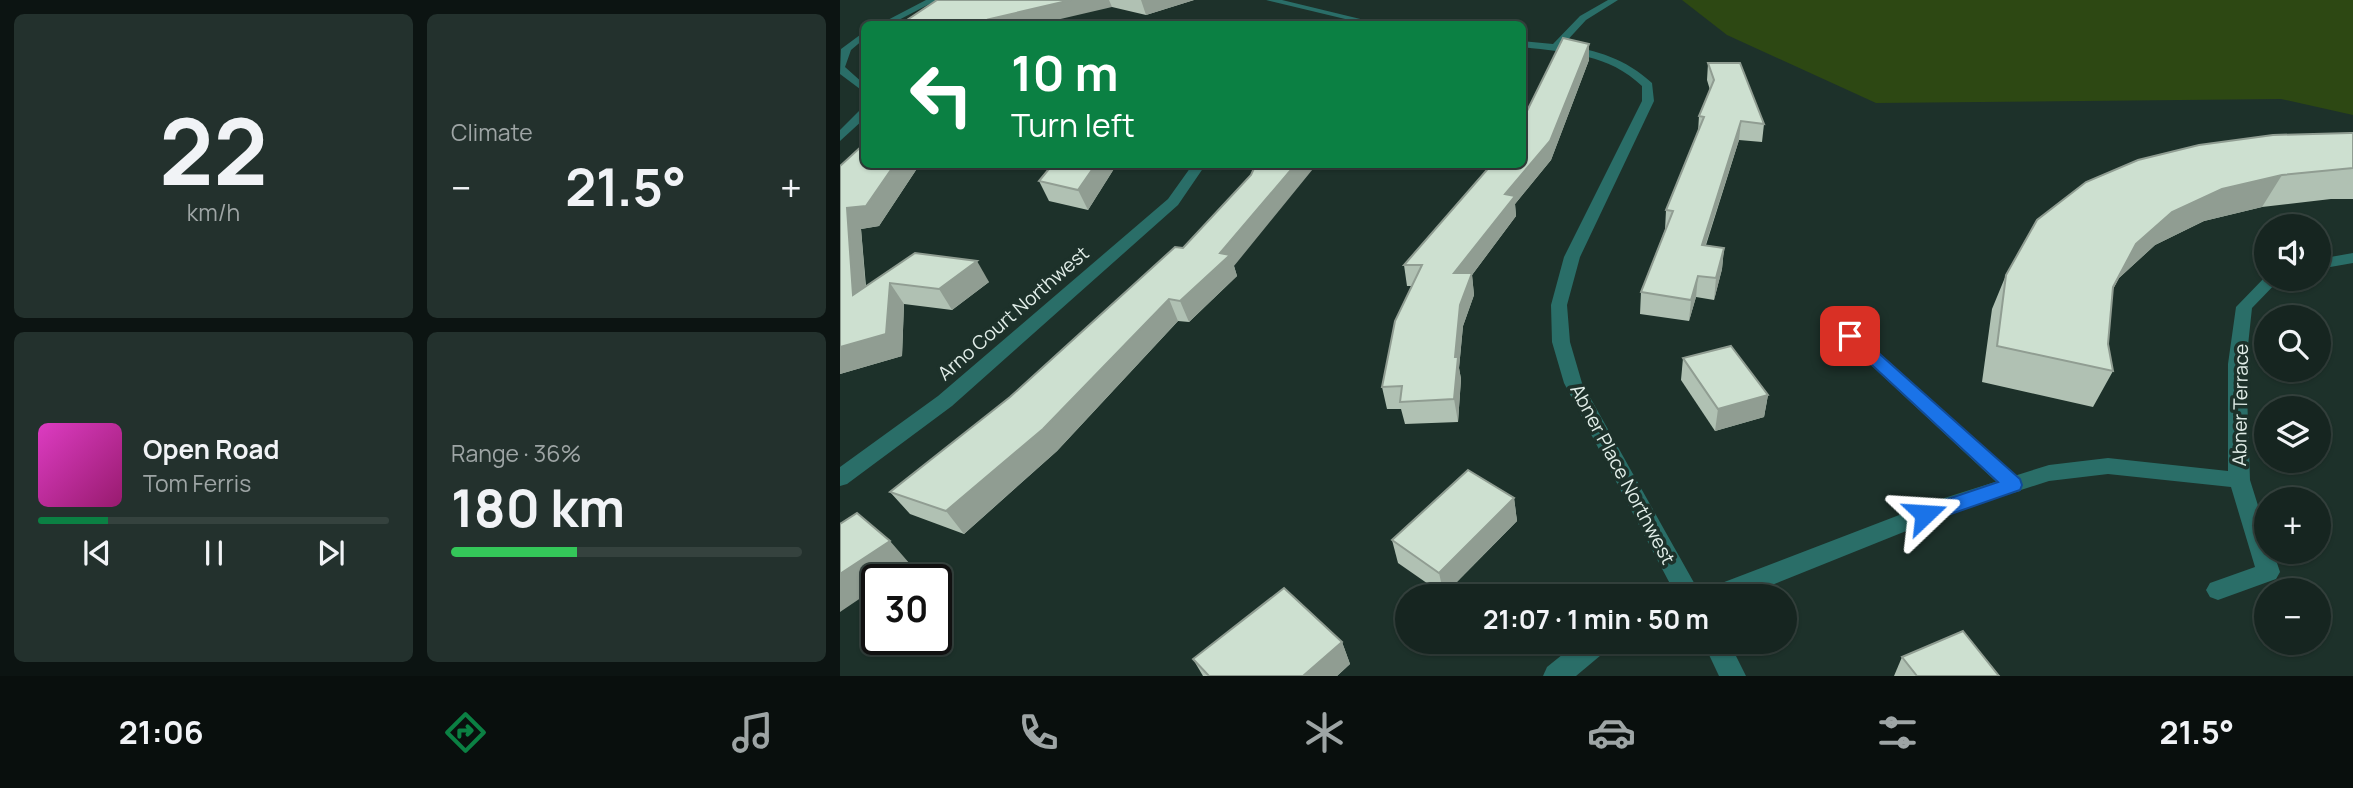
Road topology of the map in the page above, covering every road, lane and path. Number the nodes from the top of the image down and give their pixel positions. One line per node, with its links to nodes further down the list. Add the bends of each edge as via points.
1 (933, 0): 4 (street)
2 (1270, 0): 5 (street)
3 (1614, 0): 8 (street, via 1583,18)
4 (891, 21)
5 (1356, 21)
6 (861, 37): 9 (street, via 846,49)
7 (1526, 44): 8 (street, Abner Place Northwest)
8 (1555, 48): 21 (street, Abner Place Northwest, via 1616,60 1636,71 1648,85 1648,101 1572,257 1559,305 1561,342 1573,383)
9 (840, 67): 10 (street)
10 (861, 86)
11 (861, 116): 12 (street)
12 (840, 137)
13 (1197, 168): 18 (street, Arno Court Northwest, via 1173,202 945,401)
14 (2353, 258): 15 (street)
15 (2331, 262)
16 (2260, 291): 19 (street, Abner Terrace, via 2244,307 2237,364)
17 (1850, 336): 20 (street)
18 (840, 478)
19 (2239, 480): 20 (street, via 2108,466 2049,473); 23 (street, Abner Terrace, via 2268,572)
20 (2013, 485): 22 (street, via 1949,505)
21 (1683, 584)
22 (1747, 584)
23 (2218, 590)
24 (1583, 654): 26 (street)
25 (1721, 654): 27 (street)
26 (1556, 676)
27 (1733, 676)

